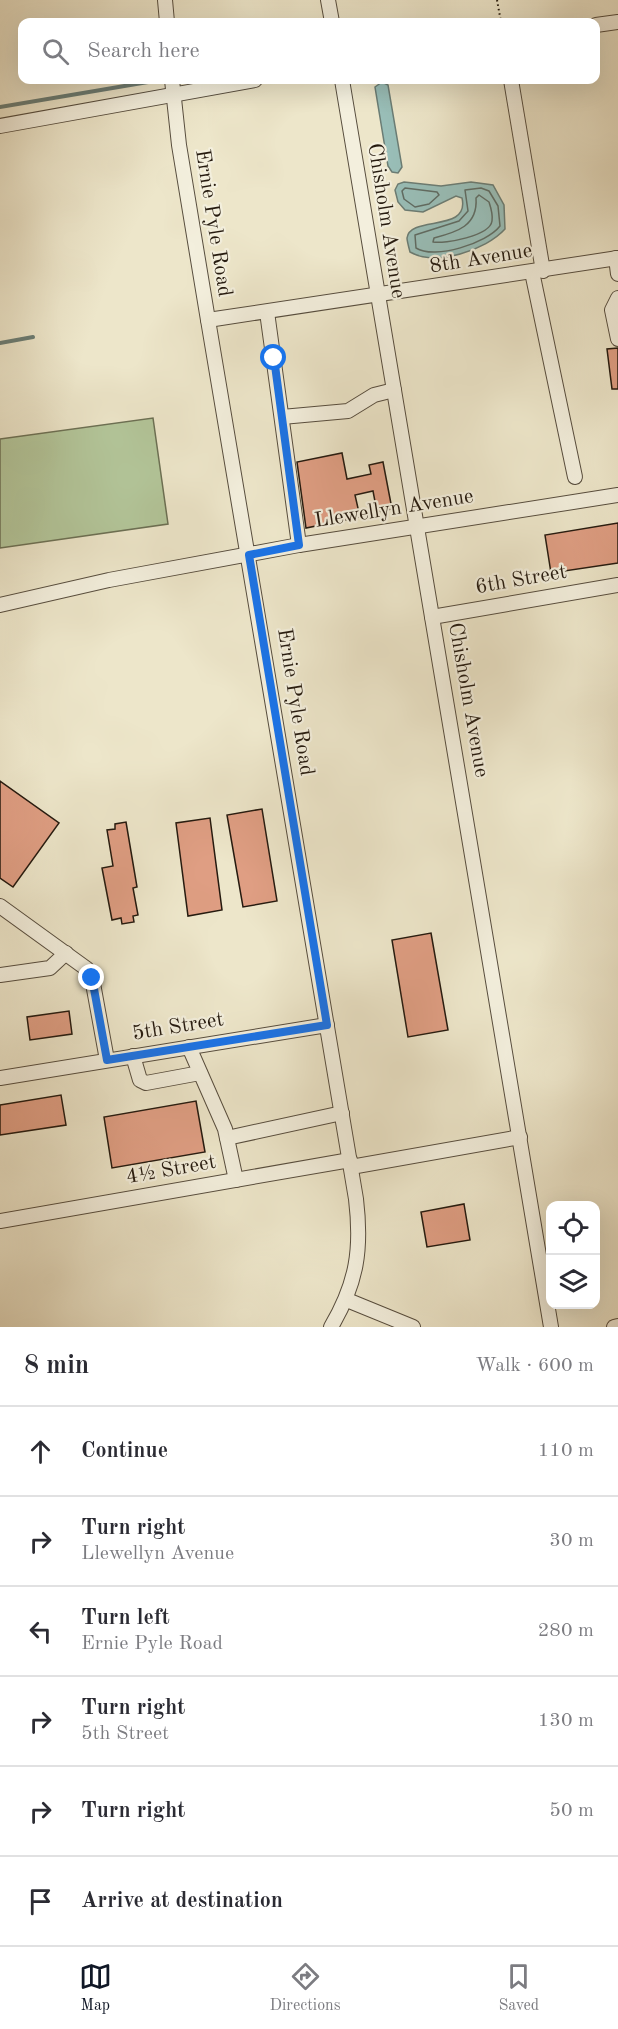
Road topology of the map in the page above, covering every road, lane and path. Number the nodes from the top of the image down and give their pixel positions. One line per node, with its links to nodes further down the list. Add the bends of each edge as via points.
1 (165, 0): 4 (street)
2 (328, 0): 5 (street)
3 (497, 0): 6 (path)
4 (167, 18)
5 (331, 18)
6 (500, 18)
7 (618, 22): 8 (street)
8 (600, 25)
9 (200, 84): 12 (street)
10 (343, 84): 17 (street, Chisholm Avenue)
11 (512, 84): 15 (street)
12 (173, 86): 13 (street); 20 (street, Ernie Pyle Road)
13 (0, 126)
14 (617, 258): 15 (street, 8th Avenue); 16 (street)
15 (538, 271): 17 (street, 8th Avenue); 24 (street)
16 (618, 274)
17 (378, 296): 19 (street, 8th Avenue); 22 (street, Chisholm Avenue)
18 (618, 298): 21 (street, via 612,310)
19 (267, 312): 20 (street, 8th Avenue); 23 (street)
20 (208, 320): 28 (street, Ernie Pyle Road)
21 (618, 339)
22 (394, 390): 23 (street, via 374,395 348,411); 26 (street, Chisholm Avenue)
23 (282, 417): 27 (street)
24 (575, 477)
25 (618, 495): 26 (street, Llewellyn Avenue)
26 (417, 528): 27 (street, Llewellyn Avenue); 31 (street, Chisholm Avenue)
27 (299, 545): 28 (street, Llewellyn Avenue)
28 (249, 555): 30 (street, Llewellyn Avenue, via 109,580); 35 (street, Ernie Pyle Road)
29 (618, 585): 31 (street, 6th Street)
30 (0, 605)
31 (432, 617): 42 (street, Chisholm Avenue)
32 (0, 906): 33 (street)
33 (66, 953): 34 (street, via 50,968); 38 (street, via 87,969 92,978)
34 (0, 975)
35 (327, 1025): 36 (street, 5th Street); 41 (street, Ernie Pyle Road)
36 (189, 1047): 37 (street, 5th Street); 39 (street)
37 (133, 1056): 38 (street, 5th Street); 39 (street, via 140,1080 146,1083)
38 (107, 1060): 40 (street, 5th Street)
39 (200, 1073): 43 (street)
40 (0, 1077)
41 (342, 1113): 43 (street); 44 (street, Ernie Pyle Road)
42 (520, 1137): 44 (street, 4½ Street); 50 (street, Chisholm Avenue)
43 (227, 1138): 45 (street)
44 (351, 1164): 45 (street, 4½ Street); 47 (street, Ernie Pyle Road, via 359,1238 356,1274)
45 (236, 1180): 46 (street, 4½ Street)
46 (0, 1221)
47 (347, 1300): 48 (street, Ernie Pyle Road); 49 (street)
48 (331, 1327)
49 (413, 1327)
50 (552, 1327)

